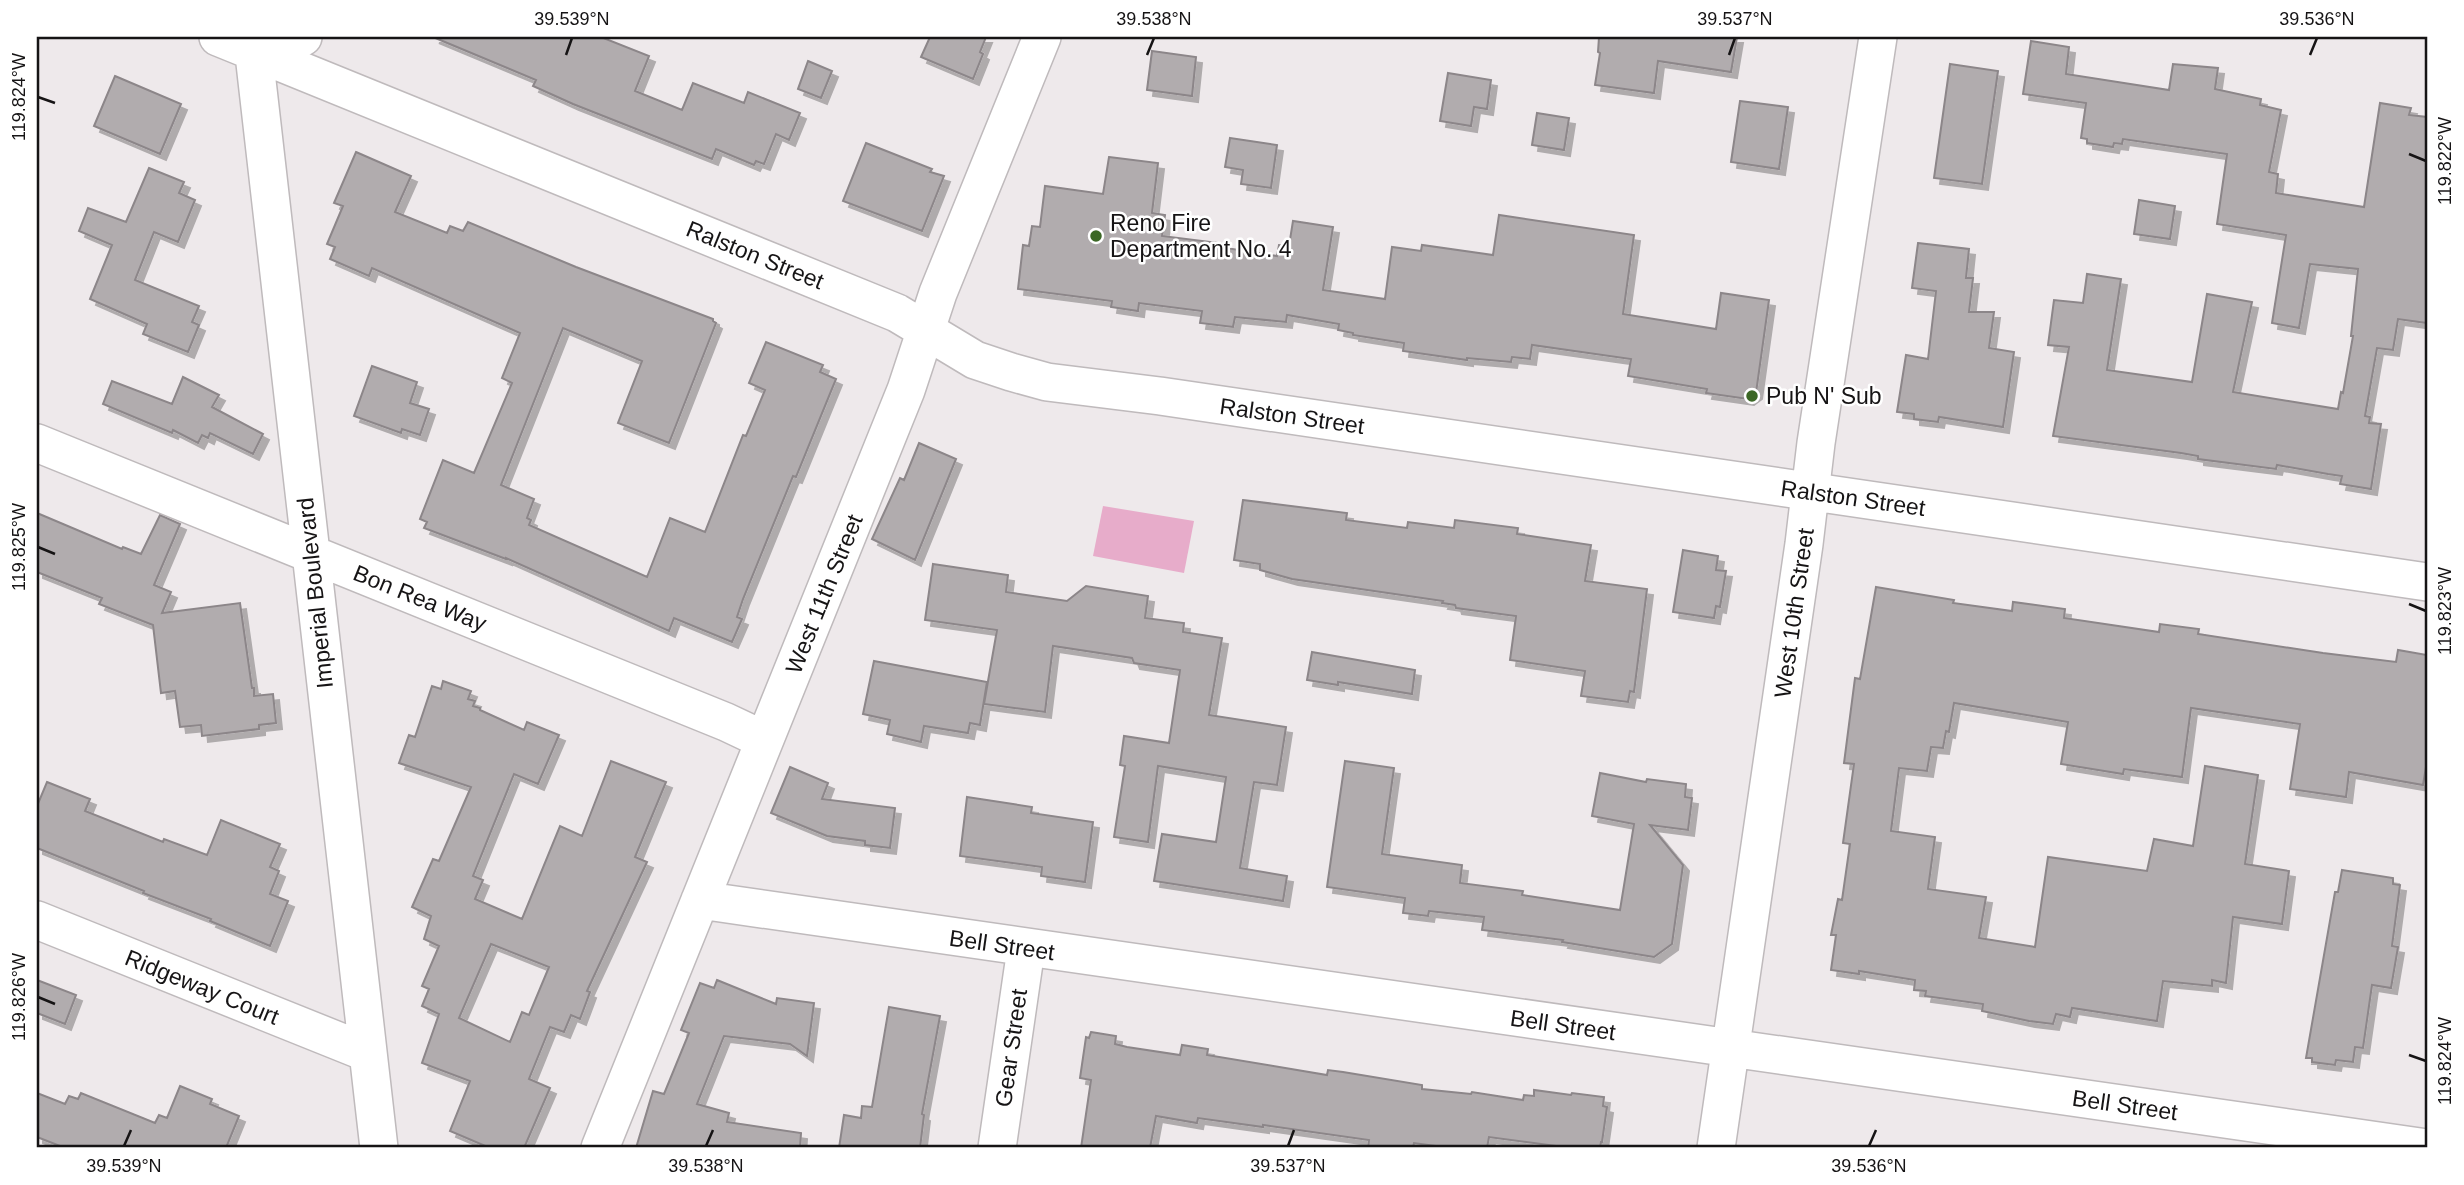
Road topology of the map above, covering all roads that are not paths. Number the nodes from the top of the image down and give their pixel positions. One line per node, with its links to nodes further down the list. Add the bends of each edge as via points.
1 (218, 37): 5 (street, Ralston Street)
2 (303, 37): 5 (street, via 278,48)
3 (1041, 37): 6 (street, West 11th Street)
4 (1878, 37): 8 (street, West 10th Street)
5 (253, 44): 6 (street, Ralston Street, via 897,313); 9 (street, Imperial Boulevard)
6 (926, 330): 8 (street, Ralston Street, via 975,360 1047,382); 11 (street, West 11th Street)
7 (37, 443): 9 (street, Bon Rea Way)
8 (1811, 492): 10 (street, Ralston Street); 15 (street, West 10th Street)
9 (311, 554): 11 (street, Bon Rea Way); 16 (street, Imperial Boulevard)
10 (2427, 582)
11 (764, 740): 12 (street, West 11th Street)
12 (700, 900): 14 (street, Bell Street); 19 (street, West 11th Street)
13 (37, 920): 16 (street, Ridgeway Court)
14 (1026, 948): 15 (street, Bell Street); 20 (street, Gear Street)
15 (1730, 1049): 17 (street, Bell Street); 21 (street, West 10th Street)
16 (368, 1053): 18 (street, Imperial Boulevard)
17 (2427, 1147)
18 (379, 1148)
19 (600, 1148)
20 (997, 1148)
21 (1716, 1148)

